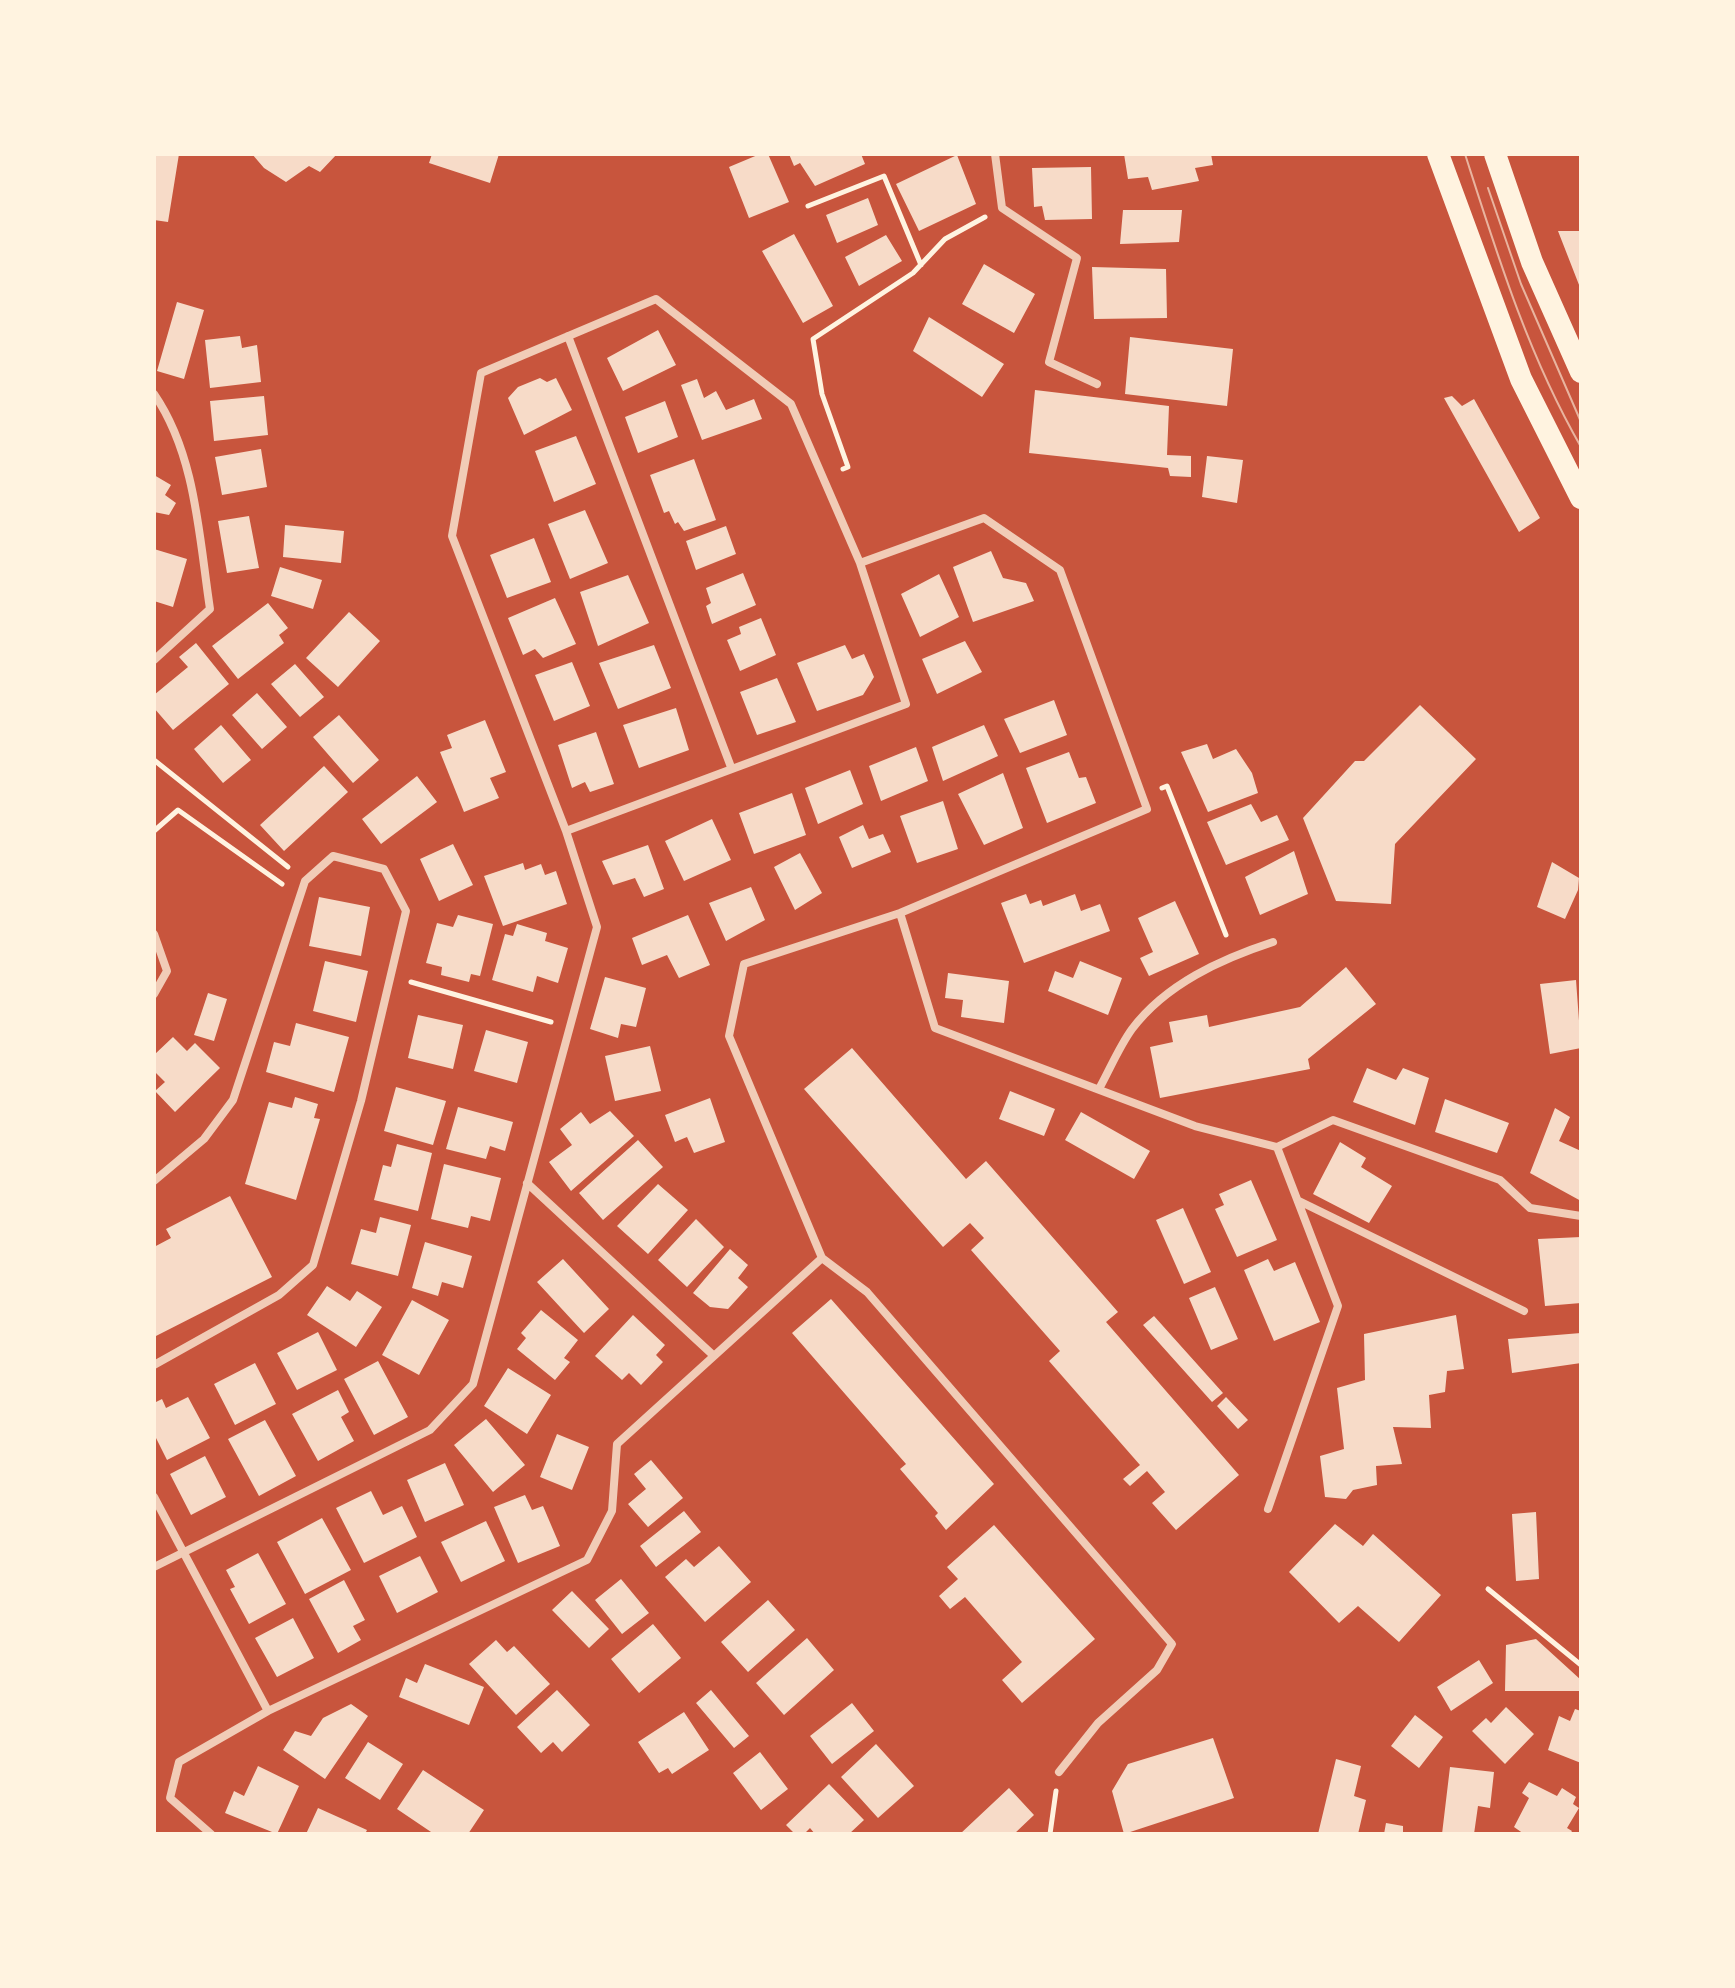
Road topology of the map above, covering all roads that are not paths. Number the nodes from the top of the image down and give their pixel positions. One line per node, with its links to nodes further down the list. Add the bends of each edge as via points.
1 (995, 154): 6 (street, via 1002,208 1077,258 1049,362)
2 (1438, 154): 8 (highway, via 1521,379)
3 (1495, 154): 5 (highway, via 1532,262)
4 (568, 336): 9 (street, via 656,299 791,404); 11 (street); 12 (street, via 481,373 452,536)
5 (1581, 372)
6 (1097, 384)
7 (154, 394): 10 (street, via 170,417 192,488 210,609)
8 (1581, 498)
9 (860, 563): 11 (street, via 906,704); 13 (street, via 984,518 1060,570 1147,809)
10 (154, 660)
11 (731, 767): 12 (street)
12 (566, 831): 20 (street, via 597,927)
13 (900, 913): 17 (street, via 935,1028); 23 (street, via 744,964 729,1036)
14 (154, 934): 16 (street, via 167,971)
15 (1273, 942): 17 (street, via 1234,955 1159,999 1131,1031)
16 (154, 994)
17 (1099, 1089): 18 (street, via 1195,1126)
18 (1277, 1147): 21 (street); 22 (street, via 1333,1120 1500,1180 1530,1208)
19 (154, 1181): 26 (street, via 204,1139 233,1100 305,881 333,856 384,869 406,911 361,1101 313,1265 279,1295)
20 (527, 1183): 25 (street); 29 (street, via 473,1384 430,1430)
21 (1298, 1200): 24 (street); 28 (street, via 1338,1306)
22 (1581, 1216)
23 (822, 1258): 25 (street); 32 (street, via 867,1292 1172,1644 1157,1670 1098,1723)
24 (1524, 1311)
25 (714, 1356): 31 (street, via 617,1444 612,1511 587,1560)
26 (154, 1365)
27 (154, 1497): 29 (street)
28 (1268, 1509)
29 (182, 1553): 30 (street); 31 (street)
30 (154, 1567)
31 (268, 1711): 33 (street, via 179,1762 170,1798)
32 (1059, 1772)
33 (211, 1834)

